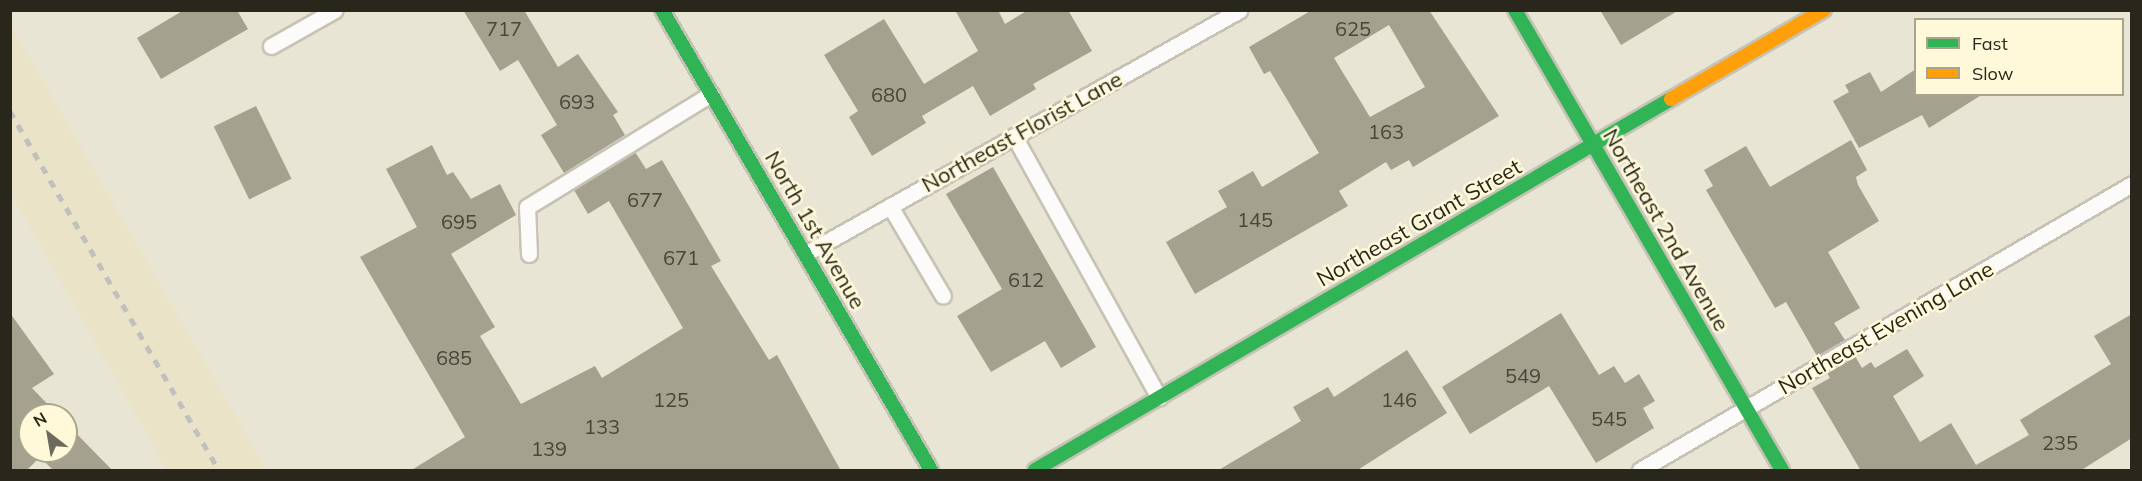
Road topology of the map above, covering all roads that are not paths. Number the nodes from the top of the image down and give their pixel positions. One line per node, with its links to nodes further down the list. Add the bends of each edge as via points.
1 (335, 10): 6 (lane)
2 (662, 10): 7 (street, North 1st Avenue)
3 (1239, 10): 8 (lane, Northeast Florist Lane)
4 (1515, 10): 9 (street, Northeast 2nd Avenue)
5 (1824, 10): 9 (street, Northeast Grant Street)
6 (271, 46)
7 (711, 94): 12 (lane, via 527,207); 13 (street, North 1st Avenue)
8 (1014, 136): 11 (lane, Northeast Florist Lane); 15 (lane)
9 (1593, 146): 15 (street, Northeast Grant Street); 16 (street, Northeast 2nd Avenue)
10 (2132, 184): 16 (lane, Northeast Evening Lane)
11 (890, 206): 13 (lane, Northeast Florist Lane); 14 (lane)
12 (529, 254)
13 (805, 254): 17 (street, North 1st Avenue)
14 (943, 296)
15 (1159, 398): 18 (street, Northeast Grant Street)
16 (1746, 409): 19 (lane, Northeast Evening Lane); 20 (street, Northeast 2nd Avenue)
17 (931, 471)
18 (1035, 471)
19 (1640, 471)
20 (1782, 471)

